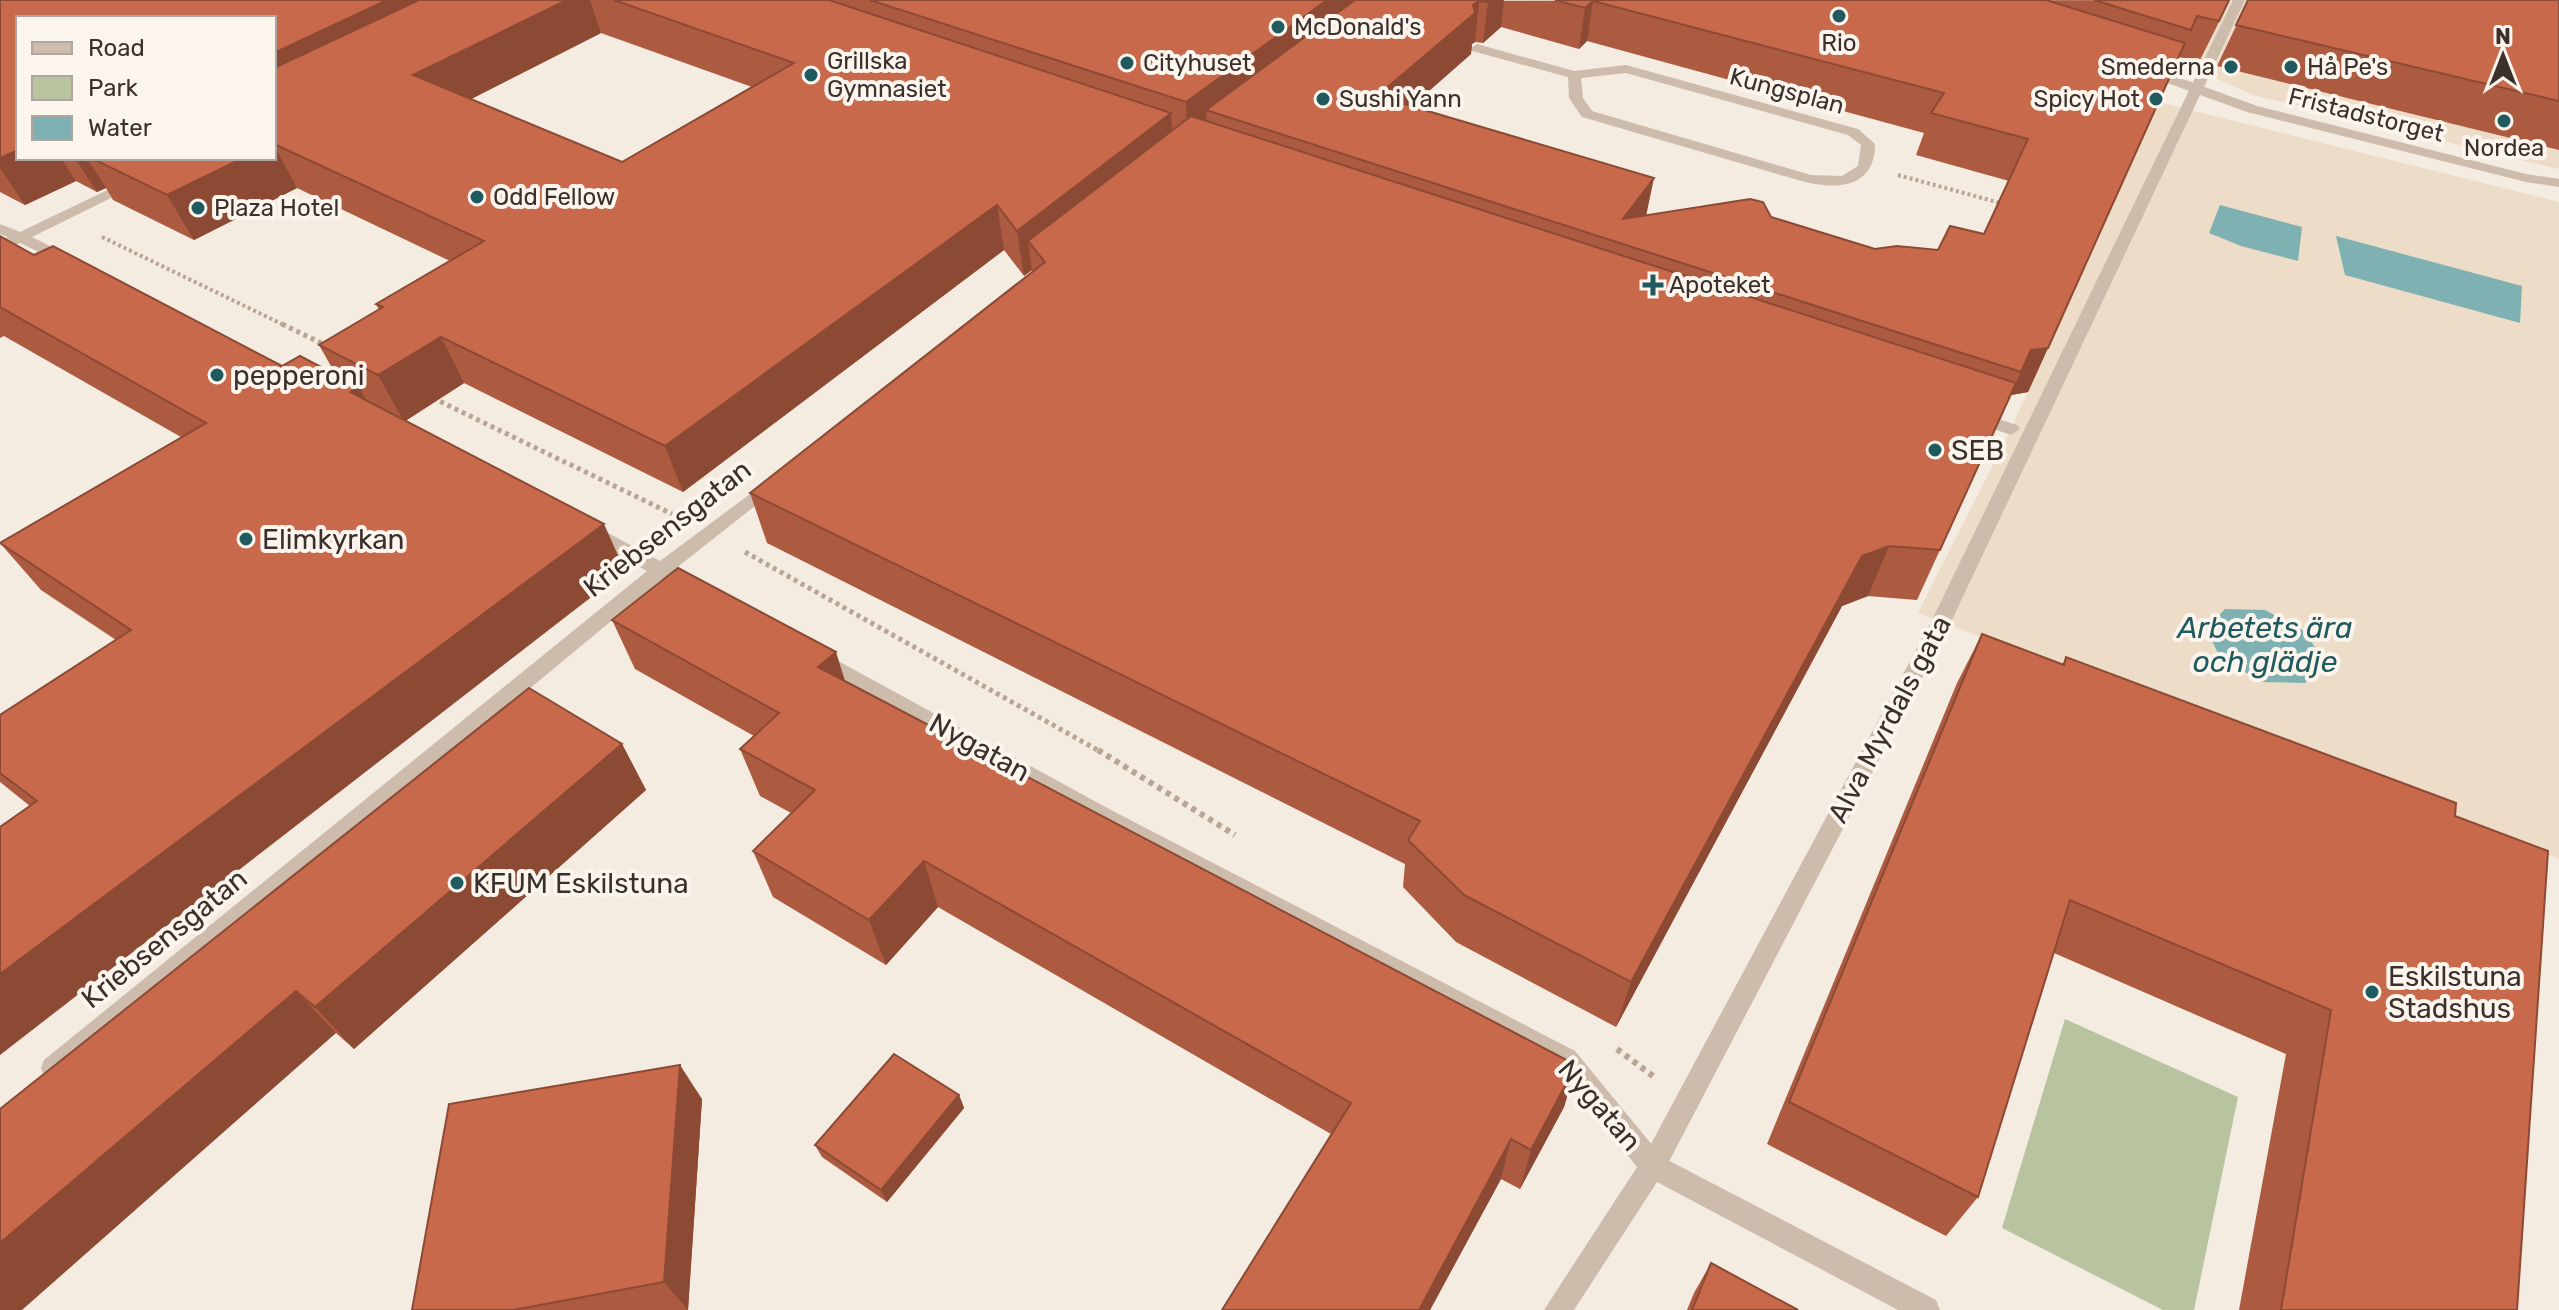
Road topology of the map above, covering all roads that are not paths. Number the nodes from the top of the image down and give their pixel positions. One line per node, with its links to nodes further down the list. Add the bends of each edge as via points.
1 (2239, 0): 5 (street, Alva Myrdals gata)
2 (1477, 48): 4 (street, Kungsplan)
3 (2126, 64): 5 (street, Fristadstorget)
4 (1574, 75): 4 (street, Kungsplan, via 1576,98 1587,114 1810,179 1837,183 1857,176 1869,158 1868,144 1853,132 1626,69)
5 (2197, 87): 7 (street, Fristadstorget, via 2252,109); 18 (street, Alva Myrdals gata, via 1941,622)
6 (181, 160): 8 (street)
7 (2559, 183)
8 (6, 238): 9 (street)
9 (85, 268)
10 (1951, 409): 11 (street)
11 (2011, 429)
12 (793, 467): 14 (street, Kriebsensgatan)
13 (568, 521): 14 (street)
14 (661, 570): 15 (street); 17 (street, Kriebsensgatan)
15 (716, 601)
16 (799, 647): 18 (street, Nygatan, via 1103,816 1566,1059)
17 (37, 1081)
18 (1653, 1166): 19 (street, Alva Myrdals gata); 20 (street, Nygatan)
19 (1558, 1310)
20 (1926, 1310)

